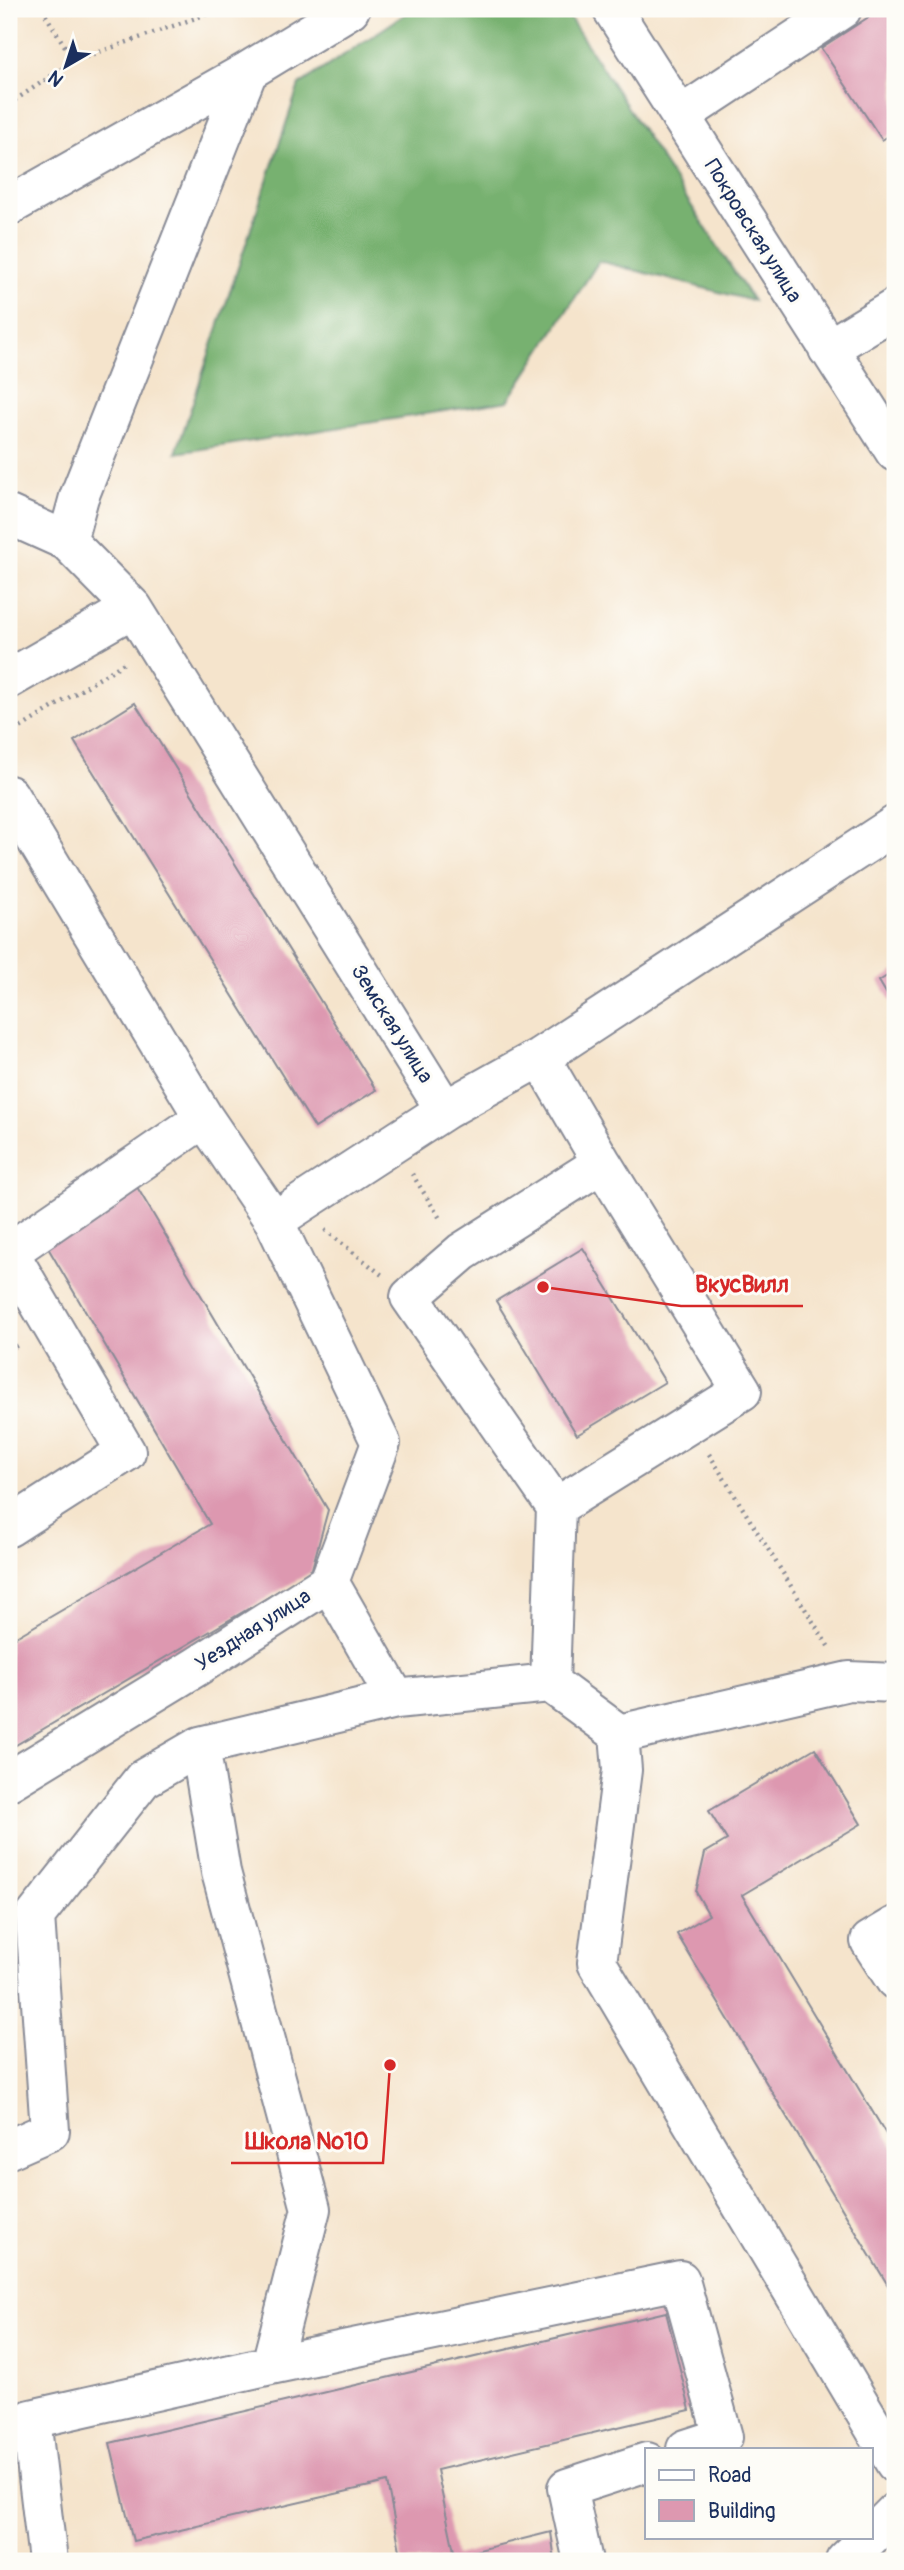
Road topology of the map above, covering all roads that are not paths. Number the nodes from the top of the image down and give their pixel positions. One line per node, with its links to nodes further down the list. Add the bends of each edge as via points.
1 (350, 9): 4 (street)
2 (612, 9): 5 (street, Покровская улица)
3 (842, 9): 5 (street)
4 (248, 71): 6 (street); 11 (street, via 79,497)
5 (680, 116): 8 (street, Покровская улица)
6 (9, 206)
7 (895, 307): 8 (street)
8 (828, 349): 9 (street, Покровская улица)
9 (895, 452)
10 (9, 516): 11 (street)
11 (67, 541): 12 (street, Земская улица)
12 (132, 608): 13 (street); 17 (street, Земская улица)
13 (9, 679)
14 (9, 795): 18 (street)
15 (895, 825): 16 (street)
16 (540, 1057): 17 (street); 19 (street)
17 (445, 1110): 20 (street)
18 (204, 1118): 20 (street); 22 (street, via 9,1252 126,1452)
19 (602, 1163): 21 (street, via 742,1391); 21 (street, via 462,1252 410,1297)
20 (285, 1214): 23 (street, via 381,1443)
21 (555, 1507): 24 (street)
22 (9, 1527)
23 (328, 1582): 26 (street, Уездная улица); 29 (street, Уездная улица)
24 (550, 1683): 26 (street); 27 (street)
25 (895, 1683): 27 (street, via 849,1681)
26 (396, 1699): 28 (street)
27 (618, 1734): 36 (street, via 622,1770 597,1963)
28 (200, 1746): 32 (street, via 143,1779 35,1916 50,2131); 33 (street, via 221,1872 311,2209)
29 (9, 1780)
30 (895, 1926): 31 (street, via 870,1941)
31 (895, 1980)
32 (9, 2149)
33 (271, 2365): 34 (street, via 680,2280 723,2437); 40 (street, via 32,2419)
34 (689, 2448)
35 (645, 2463): 41 (street, via 567,2488)
36 (895, 2463)
37 (895, 2512): 38 (street)
38 (872, 2536)
39 (870, 2538): 42 (street)
40 (48, 2561)
41 (583, 2561)
42 (845, 2561)

